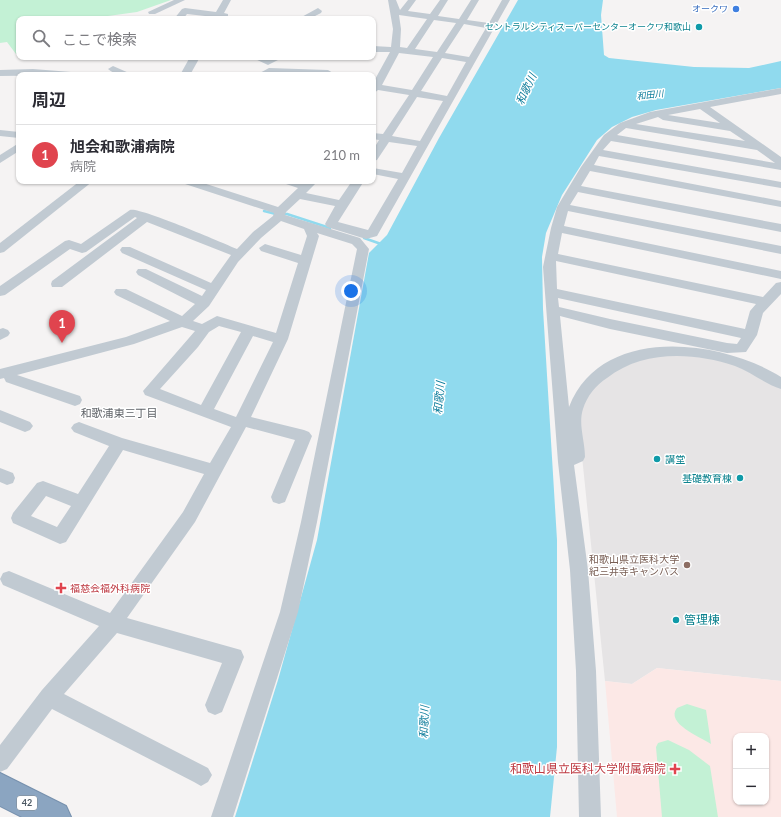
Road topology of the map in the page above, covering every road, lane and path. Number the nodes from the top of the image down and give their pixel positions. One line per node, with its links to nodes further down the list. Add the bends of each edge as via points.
1 (181, 0): 9 (street)
2 (227, 0): 15 (street)
3 (234, 0): 16 (street)
4 (392, 0): 12 (street)
5 (412, 0): 12 (street)
6 (444, 0): 17 (street)
7 (475, 0): 18 (street)
8 (506, 0): 19 (street)
9 (164, 6): 10 (street); 11 (street)
10 (185, 11): 13 (street); 14 (street)
11 (152, 12)
12 (399, 13): 17 (street); 21 (street)
13 (181, 16)
14 (215, 16)
15 (221, 16)
16 (222, 16)
17 (432, 17): 18 (street); 22 (street)
18 (461, 21): 19 (street); 23 (street)
19 (492, 26): 28 (street)
20 (376, 49): 21 (street)
21 (396, 50): 22 (street); 37 (street)
22 (409, 51): 23 (street)
23 (440, 55): 28 (street); 40 (street)
24 (193, 60): 31 (street)
25 (200, 60): 32 (street)
26 (263, 60): 27 (street)
27 (272, 60)
28 (471, 60): 41 (street)
29 (113, 69): 30 (street)
30 (120, 72)
31 (187, 72)
32 (194, 72)
33 (266, 72): 34 (street)
34 (308, 72)
35 (0, 73): 36 (street)
36 (16, 73)
37 (376, 85)
38 (376, 89): 40 (street)
39 (781, 91): 42 (street)
40 (415, 94): 41 (street); 50 (street)
41 (449, 99): 51 (street)
42 (702, 106): 43 (street); 45 (street)
43 (650, 115): 44 (street); 45 (street)
44 (624, 125): 49 (street); 52 (street)
45 (734, 129): 52 (street)
46 (0, 133): 47 (street)
47 (16, 135)
48 (376, 136): 50 (street)
49 (608, 137): 54 (street); 58 (street)
50 (387, 138): 51 (street); 55 (street)
51 (422, 144): 61 (street)
52 (760, 147): 56 (street)
53 (16, 148): 57 (street)
54 (596, 152): 59 (street); 67 (street)
55 (376, 154)
56 (779, 158)
57 (0, 160)
58 (781, 167)
59 (586, 168): 69 (street); 71 (street)
60 (376, 172): 61 (street)
61 (404, 177): 70 (street, via 373,233 366,235 331,224)
62 (74, 184): 78 (street)
63 (83, 184): 80 (street)
64 (194, 184): 73 (street)
65 (295, 184): 68 (street)
66 (356, 184): 70 (street)
67 (781, 185)
68 (306, 188): 70 (street); 73 (street)
69 (574, 188): 72 (street); 77 (street)
70 (342, 204)
71 (781, 204)
72 (564, 207): 76 (street); 82 (street)
73 (279, 214): 75 (street); 83 (street)
74 (146, 216): 83 (street); 88 (street); 91 (street, via 134,212 82,249 69,244)
75 (310, 228): 85 (street, via 313,236); 123 (street, via 356,242 363,249 289,612)
76 (557, 228): 84 (street); 87 (street)
77 (781, 228)
78 (0, 241)
79 (265, 248): 85 (street)
80 (0, 249)
81 (126, 250): 90 (street)
82 (781, 250)
83 (239, 254): 90 (street)
84 (551, 256): 93 (street, via 549,266); 94 (street)
85 (305, 261): 101 (street)
86 (142, 272): 95 (street)
87 (781, 275)
88 (57, 284)
89 (781, 286): 94 (street)
90 (214, 289): 95 (street)
91 (0, 292)
92 (121, 292): 97 (street)
93 (552, 292): 96 (street); 100 (street)
94 (766, 302): 100 (street, via 757,311)
95 (204, 303): 97 (street)
96 (554, 310): 100 (street, via 726,348 741,349); 111 (street)
97 (184, 322): 98 (street); 102 (street, via 129,341)
98 (204, 329): 99 (street, via 217,321); 105 (street, via 150,391)
99 (249, 330): 101 (street); 105 (street)
100 (750, 335)
101 (281, 339): 107 (street)
102 (4, 373): 104 (street, via 10,378)
103 (781, 384): 111 (street, via 760,371 721,357 689,352 657,352 627,359 608,367 584,390 574,414 577,457)
104 (75, 400)
105 (205, 412): 107 (street)
106 (0, 416): 108 (street)
107 (241, 422): 112 (street); 113 (street, via 304,436)
108 (25, 426)
109 (79, 428): 110 (street)
110 (119, 443): 112 (street); 114 (street)
111 (566, 462): 124 (street, via 579,570 585,656)
112 (214, 471): 116 (street, via 189,517)
113 (279, 497)
114 (82, 503)
115 (9, 579): 116 (street)
116 (113, 623): 117 (street); 118 (street, via 234,657)
117 (49, 697): 119 (street); 120 (street)
118 (215, 705)
119 (0, 762)
120 (202, 776)
121 (0, 789): 122 (highway, 42)
122 (55, 817)
123 (222, 817)
124 (590, 817)

